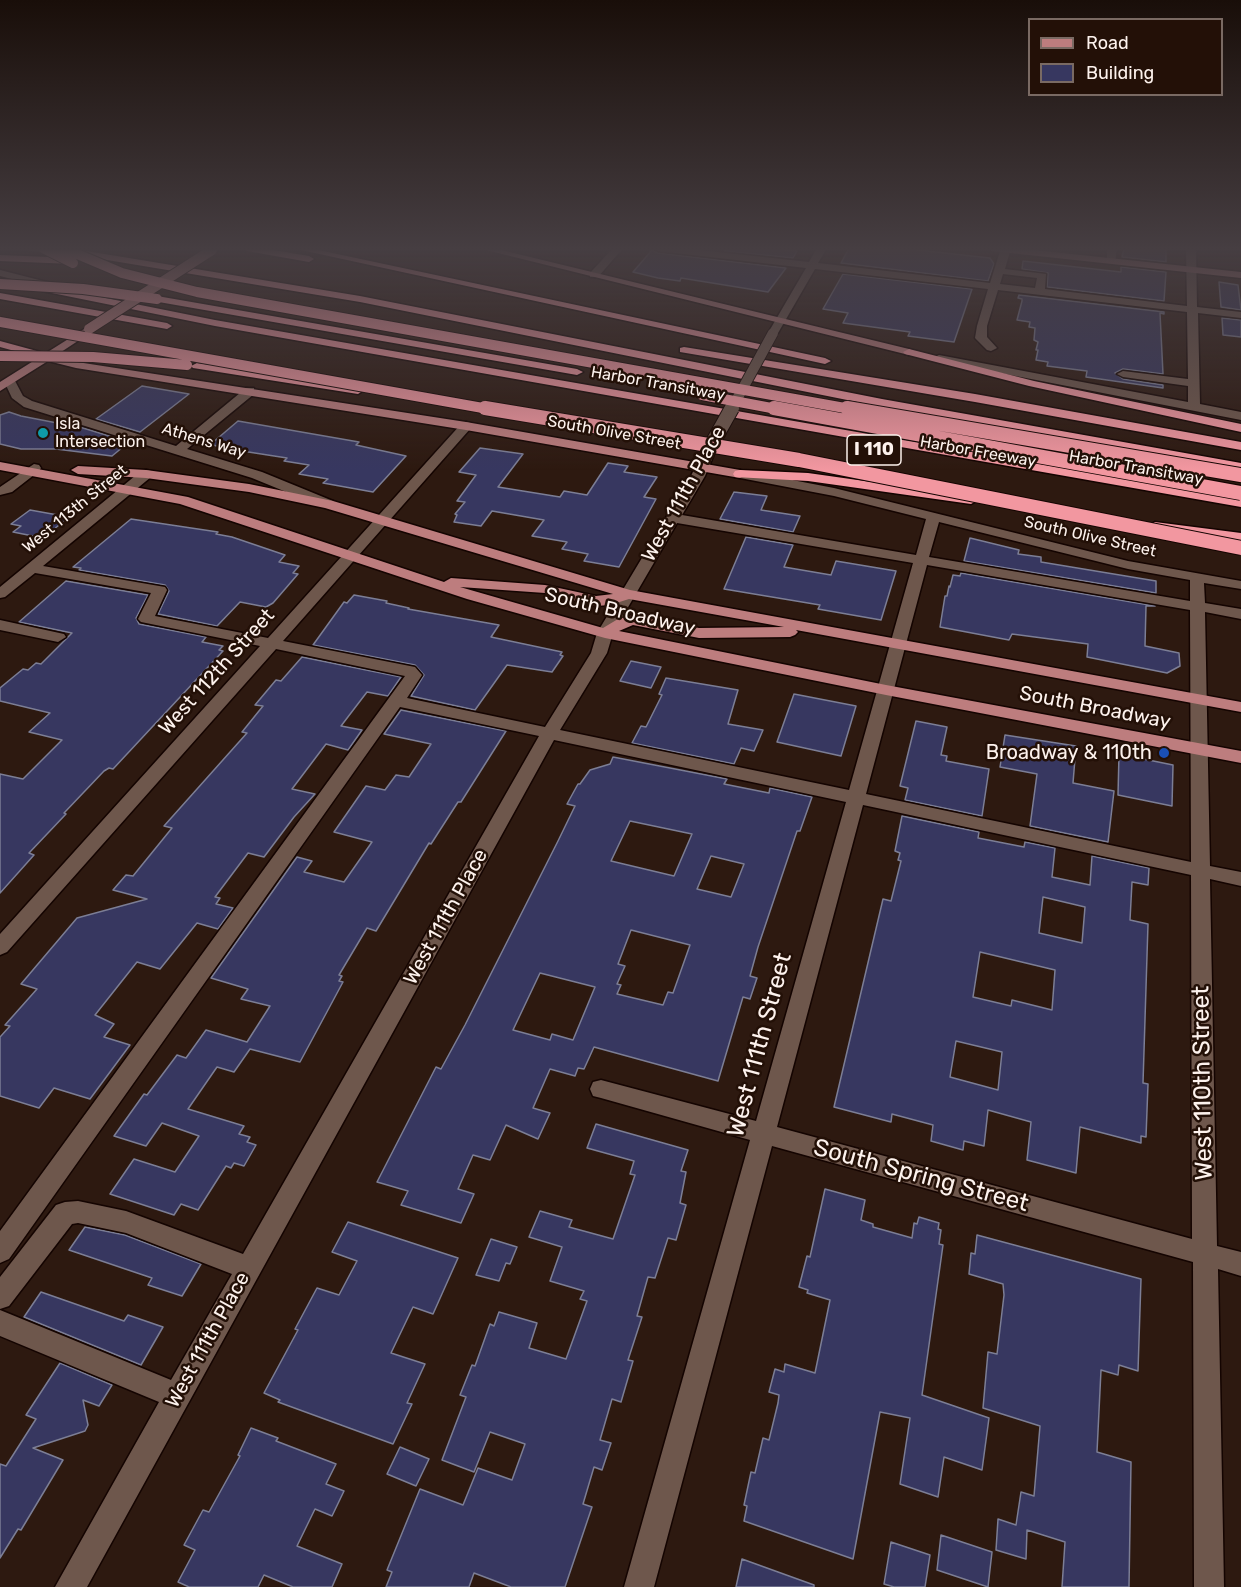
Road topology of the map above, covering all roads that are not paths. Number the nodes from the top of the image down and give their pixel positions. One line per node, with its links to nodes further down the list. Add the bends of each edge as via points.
1 (6, 322): 28 (highway, bridge)
2 (100, 322): 20 (main road, bridge)
3 (148, 322): 47 (highway, Harbor Freeway / I 110)
4 (216, 322): 45 (highway, Harbor Transitway)
5 (288, 322): 21 (highway, bridge)
6 (317, 322): 21 (highway, bridge)
7 (362, 322): 41 (highway, bridge)
8 (433, 322): 27 (highway, bridge)
9 (482, 322): 27 (highway, Harbor Transitway)
10 (637, 322): 26 (highway, via 934,384)
11 (779, 322): 36 (street, West 111th Place, bridge)
12 (784, 322): 18 (main road)
13 (985, 322): 17 (street, via 981,338)
14 (1192, 322): 23 (street)
15 (0, 344): 20 (highway)
16 (675, 348): 26 (highway)
17 (991, 348)
18 (909, 352): 29 (street); 32 (highway, via 1033,384)
19 (0, 356): 28 (highway, bridge, via 80,356 168,363)
20 (47, 357): 24 (main road); 25 (main road, South Olive Street, via 76,365)
21 (577, 372): 44 (highway, bridge)
22 (1123, 374): 23 (street)
23 (1194, 383): 29 (street)
24 (5, 384): 34 (street, Athens Way, via 28,404)
25 (250, 391): 31 (main road, South Olive Street); 34 (street)
26 (975, 398): 33 (highway)
27 (882, 403): 37 (highway, Harbor Transitway)
28 (472, 406): 52 (highway, bridge, via 834,466)
29 (1194, 408): 30 (street)
30 (1241, 416)
31 (466, 426): 36 (main road, South Olive Street); 50 (street, West 112th Street)
32 (1241, 428)
33 (1241, 446)
34 (178, 450): 46 (street, Athens Way, via 257,475)
35 (0, 466): 38 (main road, South Broadway)
36 (702, 467): 40 (main road, South Olive Street); 48 (street, West 111th Place)
37 (1241, 467)
38 (31, 470): 39 (main road, South Broadway); 42 (main road, South Broadway); 43 (street)
39 (146, 474): 42 (street, West 113th Street); 46 (main road, South Broadway, via 210,481)
40 (740, 474): 49 (street, South Olive Street, via 834,492); 51 (highway, via 808,477)
41 (1241, 475)
42 (127, 489): 53 (main road, South Broadway, via 195,504); 55 (street, West 113th Street)
43 (0, 490)
44 (1241, 494)
45 (1241, 503)
46 (328, 504): 50 (main road, South Broadway)
47 (1241, 515)
48 (673, 518): 54 (street); 60 (street, West 111th Place)
49 (933, 518): 54 (street, West 111th Street); 57 (street, South Olive Street)
50 (383, 521): 53 (street, West 112th Street); 60 (main road, South Broadway)
51 (1241, 537)
52 (1241, 548)
53 (347, 557): 56 (main road, South Broadway); 67 (street, West 112th Street)
54 (921, 561): 61 (street); 68 (street, West 111th Street)
55 (32, 568): 59 (street, West 113th Street); 67 (street, via 160,590 146,619)
56 (402, 574): 60 (main road, via 459,583 545,589 596,601); 64 (main road, South Broadway)
57 (1197, 578): 58 (street, South Olive Street); 61 (street, West 110th Street)
58 (1241, 585)
59 (0, 594)
60 (627, 594): 64 (street, West 111th Place); 65 (main road, South Broadway)
61 (1196, 606): 62 (street); 70 (street, West 110th Street)
62 (1241, 614)
63 (0, 626): 66 (street)
64 (605, 633): 65 (main road, via 633,620 699,633); 69 (main road, South Broadway); 73 (street, West 111th Place, via 599,653)
65 (844, 634): 68 (main road, South Broadway)
66 (58, 637)
67 (271, 642): 71 (street, via 412,670 412,679); 79 (street, West 112th Street)
68 (898, 645): 69 (street, West 111th Street); 70 (main road, South Broadway)
69 (885, 690): 74 (main road, South Broadway); 76 (street, West 111th Street)
70 (1197, 699): 72 (main road, South Broadway); 74 (street, West 110th Street)
71 (397, 700): 73 (street); 82 (street)
72 (1241, 707)
73 (549, 734): 76 (street); 85 (street, West 111th Place)
74 (1198, 749): 75 (main road, South Broadway); 77 (street, West 110th Street)
75 (1241, 757)
76 (856, 798): 77 (street); 81 (street, West 111th Street)
77 (1200, 870): 78 (street); 83 (street, West 110th Street)
78 (1241, 879)
79 (0, 948)
80 (601, 1089): 81 (street, South Spring Street)
81 (764, 1133): 83 (street, South Spring Street); 90 (street, West 111th Street)
82 (0, 1251)
83 (1206, 1254): 84 (street, South Spring Street); 91 (street, West 110th Street)
84 (1241, 1264)
85 (249, 1268): 86 (street, via 126,1222 72,1212 65,1213); 88 (street, West 111th Place)
86 (0, 1297)
87 (0, 1323): 88 (street)
88 (177, 1396): 89 (street, West 111th Place)
89 (70, 1587)
90 (639, 1587)
91 (1209, 1587)

